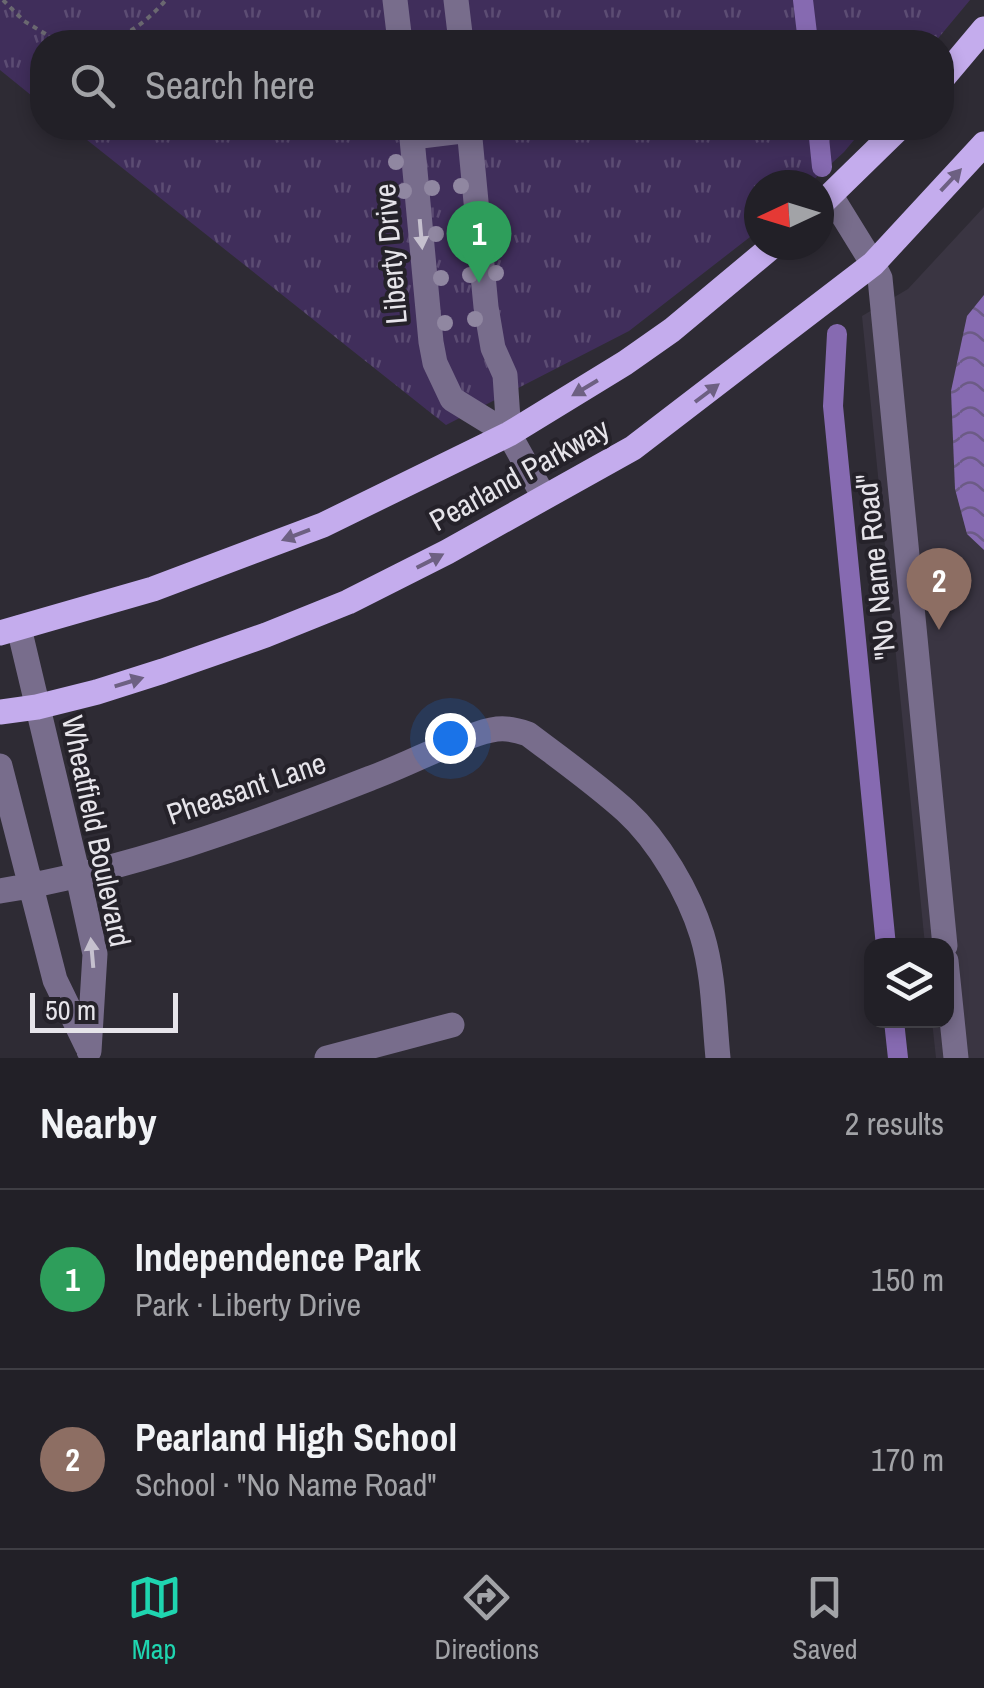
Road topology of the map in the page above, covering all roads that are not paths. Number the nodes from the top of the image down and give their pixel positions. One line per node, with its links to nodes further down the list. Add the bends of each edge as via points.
1 (395, 0): 4 (street)
2 (456, 0): 5 (street)
3 (984, 29): 6 (main road)
4 (399, 30)
5 (459, 30)
6 (954, 64)
7 (413, 140): 15 (street, Liberty Drive, one-way to 15, via 436,363 452,399)
8 (470, 140): 15 (street, Liberty Drive, via 486,308 505,375)
9 (887, 140): 11 (main road)
10 (984, 144): 14 (main road, Pearland Parkway, one-way to 10)
11 (834, 192)
12 (834, 213): 14 (street, "No Name Road")
13 (756, 260): 15 (main road, Pearland Parkway, one-way to 15, via 672,330)
14 (874, 264): 16 (main road, Pearland Parkway, one-way to 14, via 633,448); 24 (street, "No Name Road")
15 (509, 434): 16 (street); 17 (main road, Pearland Parkway, one-way to 17, via 323,525 153,589)
16 (544, 497): 18 (main road, Pearland Parkway, one-way to 16, via 164,672 348,602)
17 (9, 630): 18 (street, Wheatfield Boulevard)
18 (37, 707): 19 (main road, Pearland Parkway); 21 (street, Wheatfield Boulevard)
19 (0, 712)
20 (0, 766): 22 (street, Wheatfield Boulevard)
21 (78, 876): 22 (street, Pheasant Lane); 27 (street, Wheatfield Boulevard, one-way to 21, via 95,954); 29 (street, Pheasant Lane, via 262,821 508,727 528,734 628,813 662,854 704,938)
22 (30, 886): 23 (street, Pheasant Lane); 27 (street, Wheatfield Boulevard, via 54,980)
23 (0, 891)
24 (944, 938)
25 (452, 1025): 28 (street)
26 (953, 1028): 30 (street)
27 (90, 1054)
28 (327, 1058)
29 (718, 1058)
30 (956, 1058)

